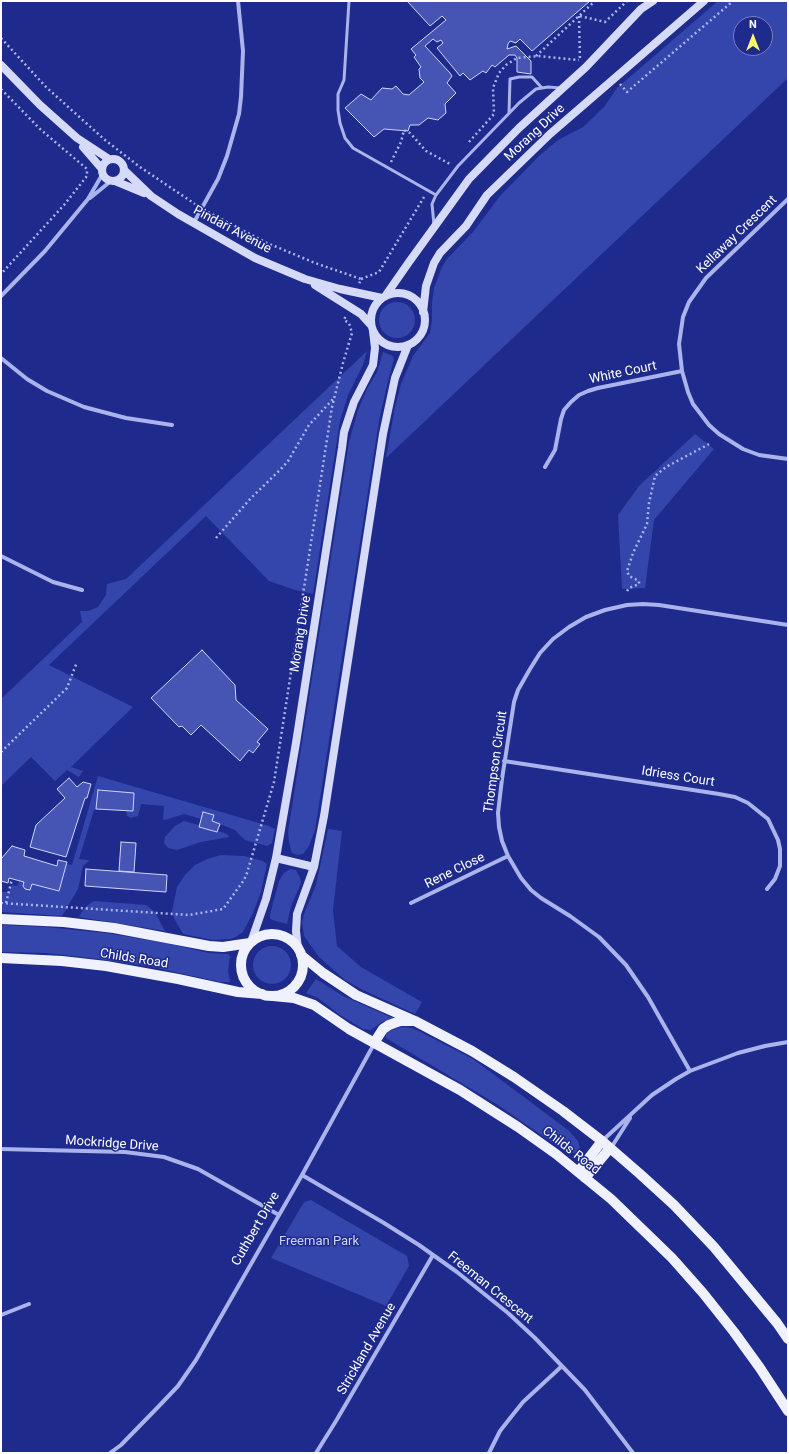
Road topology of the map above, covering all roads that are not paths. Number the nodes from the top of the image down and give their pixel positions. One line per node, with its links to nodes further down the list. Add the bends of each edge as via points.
1 (238, 1): 18 (street, via 243,51 239,114 218,179)
2 (349, 1): 15 (lane, via 344,80 338,94 340,123 345,138 353,148)
3 (653, 1): 7 (main road, Morang Drive, via 641,9)
4 (704, 1): 23 (main road, Morang Drive, via 550,134 487,196 466,226 445,247 434,263 426,286)
5 (1, 65): 9 (main road)
6 (542, 88): 7 (lane); 8 (lane, via 536,89); 8 (lane, via 532,77 510,79)
7 (564, 88): 19 (main road, Morang Drive, via 494,153 469,180)
8 (510, 113): 15 (lane, via 458,166)
9 (76, 138): 10 (main road); 12 (main road)
10 (109, 160): 11 (main road, via 119,161); 12 (main road, via 104,163)
11 (124, 170): 13 (main road, via 122,177); 14 (main road, Pindari Avenue)
12 (102, 172): 13 (main road, via 107,180); 16 (street)
13 (113, 181): 14 (main road, Pindari Avenue); 16 (street)
14 (150, 196): 18 (main road, Pindari Avenue)
15 (436, 196): 19 (lane, via 432,204)
16 (88, 199): 21 (street, via 45,251)
17 (788, 199): 27 (street, Kellaway Crescent, via 718,264 697,289 689,302 680,331)
18 (193, 224): 20 (main road, Pindari Avenue, via 255,258)
19 (434, 227): 22 (main road, Morang Drive)
20 (305, 279): 22 (main road, Pindari Avenue); 24 (main road, Pindari Avenue, via 361,314)
21 (1, 296)
22 (384, 297): 23 (main road, via 394,293 408,295 420,305); 24 (main road, via 373,310)
23 (423, 312): 25 (main road, via 425,320 420,335)
24 (372, 328): 25 (main road, via 377,338 388,345); 36 (main road, Morang Drive, via 375,348 373,365 354,402 344,432)
25 (408, 345): 37 (main road, via 395,378 383,434)
26 (1, 358): 28 (street, via 47,391 84,407 126,418)
27 (682, 371): 29 (street, Kellaway Crescent, via 693,404 719,434 754,453); 30 (street, White Court, via 598,388 578,395 564,410 555,450)
28 (172, 425)
29 (788, 459)
30 (545, 467)
31 (1, 556): 32 (street, via 53,582)
32 (82, 590)
33 (788, 625): 34 (street, Thompson Circuit, via 643,604 622,606 586,617 553,638 524,678 514,702)
34 (504, 761): 35 (street, Thompson Circuit, via 498,813 502,841); 38 (street, Idriess Court, via 719,794 748,803 768,819 778,840 780,866)
35 (508, 856): 39 (street, Rene Close); 49 (street, Thompson Circuit, via 531,890 599,937 626,965 648,997)
36 (276, 858): 37 (main road); 41 (main road, Morang Drive, via 266,899)
37 (314, 867): 42 (main road, via 297,914)
38 (767, 888)
39 (411, 903)
40 (1, 919): 41 (main road, Childs Road, via 64,922 114,928 209,946 223,947)
41 (250, 943): 42 (main road, via 258,937 276,934 292,942); 44 (main road, via 244,952 241,972 253,990)
42 (299, 952): 45 (main road, via 302,964 297,982 290,990); 46 (main road, Childs Road, via 323,973 356,995)
43 (1, 958): 44 (main road, Childs Road, via 106,966 238,992)
44 (262, 994): 45 (main road)
45 (272, 996): 48 (main road, Childs Road, via 294,998 314,1005)
46 (415, 1021): 48 (main road, Cuthbert Drive, via 400,1021 389,1025 383,1029); 51 (main road, Childs Road, via 514,1077)
47 (788, 1042): 49 (street, via 738,1053)
48 (374, 1043): 54 (street, Cuthbert Drive); 55 (main road, Childs Road, via 460,1090 518,1127)
49 (690, 1071): 50 (street, via 652,1096)
50 (631, 1116): 51 (street); 52 (street)
51 (602, 1142): 52 (main road, Childs Road); 55 (main road)
52 (610, 1148): 55 (main road); 60 (main road, Childs Road, via 674,1205 714,1247)
53 (1, 1149): 56 (street, Mockridge Drive, via 124,1152 164,1157 198,1168)
54 (302, 1175): 56 (street, Cuthbert Drive); 57 (street, Freeman Crescent)
55 (582, 1175): 62 (main road, Childs Road, via 672,1258 739,1338)
56 (279, 1215): 63 (street, Cuthbert Drive, via 196,1360 178,1386 144,1423)
57 (433, 1255): 61 (street, Freeman Crescent, via 508,1313); 64 (street, Strickland Avenue)
58 (29, 1304): 59 (street)
59 (1, 1316)
60 (788, 1339)
61 (562, 1366): 65 (street, via 523,1402 500,1432); 66 (street, Freeman Crescent, via 585,1390)
62 (788, 1410)
63 (110, 1453)
64 (316, 1453)
65 (489, 1453)
66 (633, 1453)

